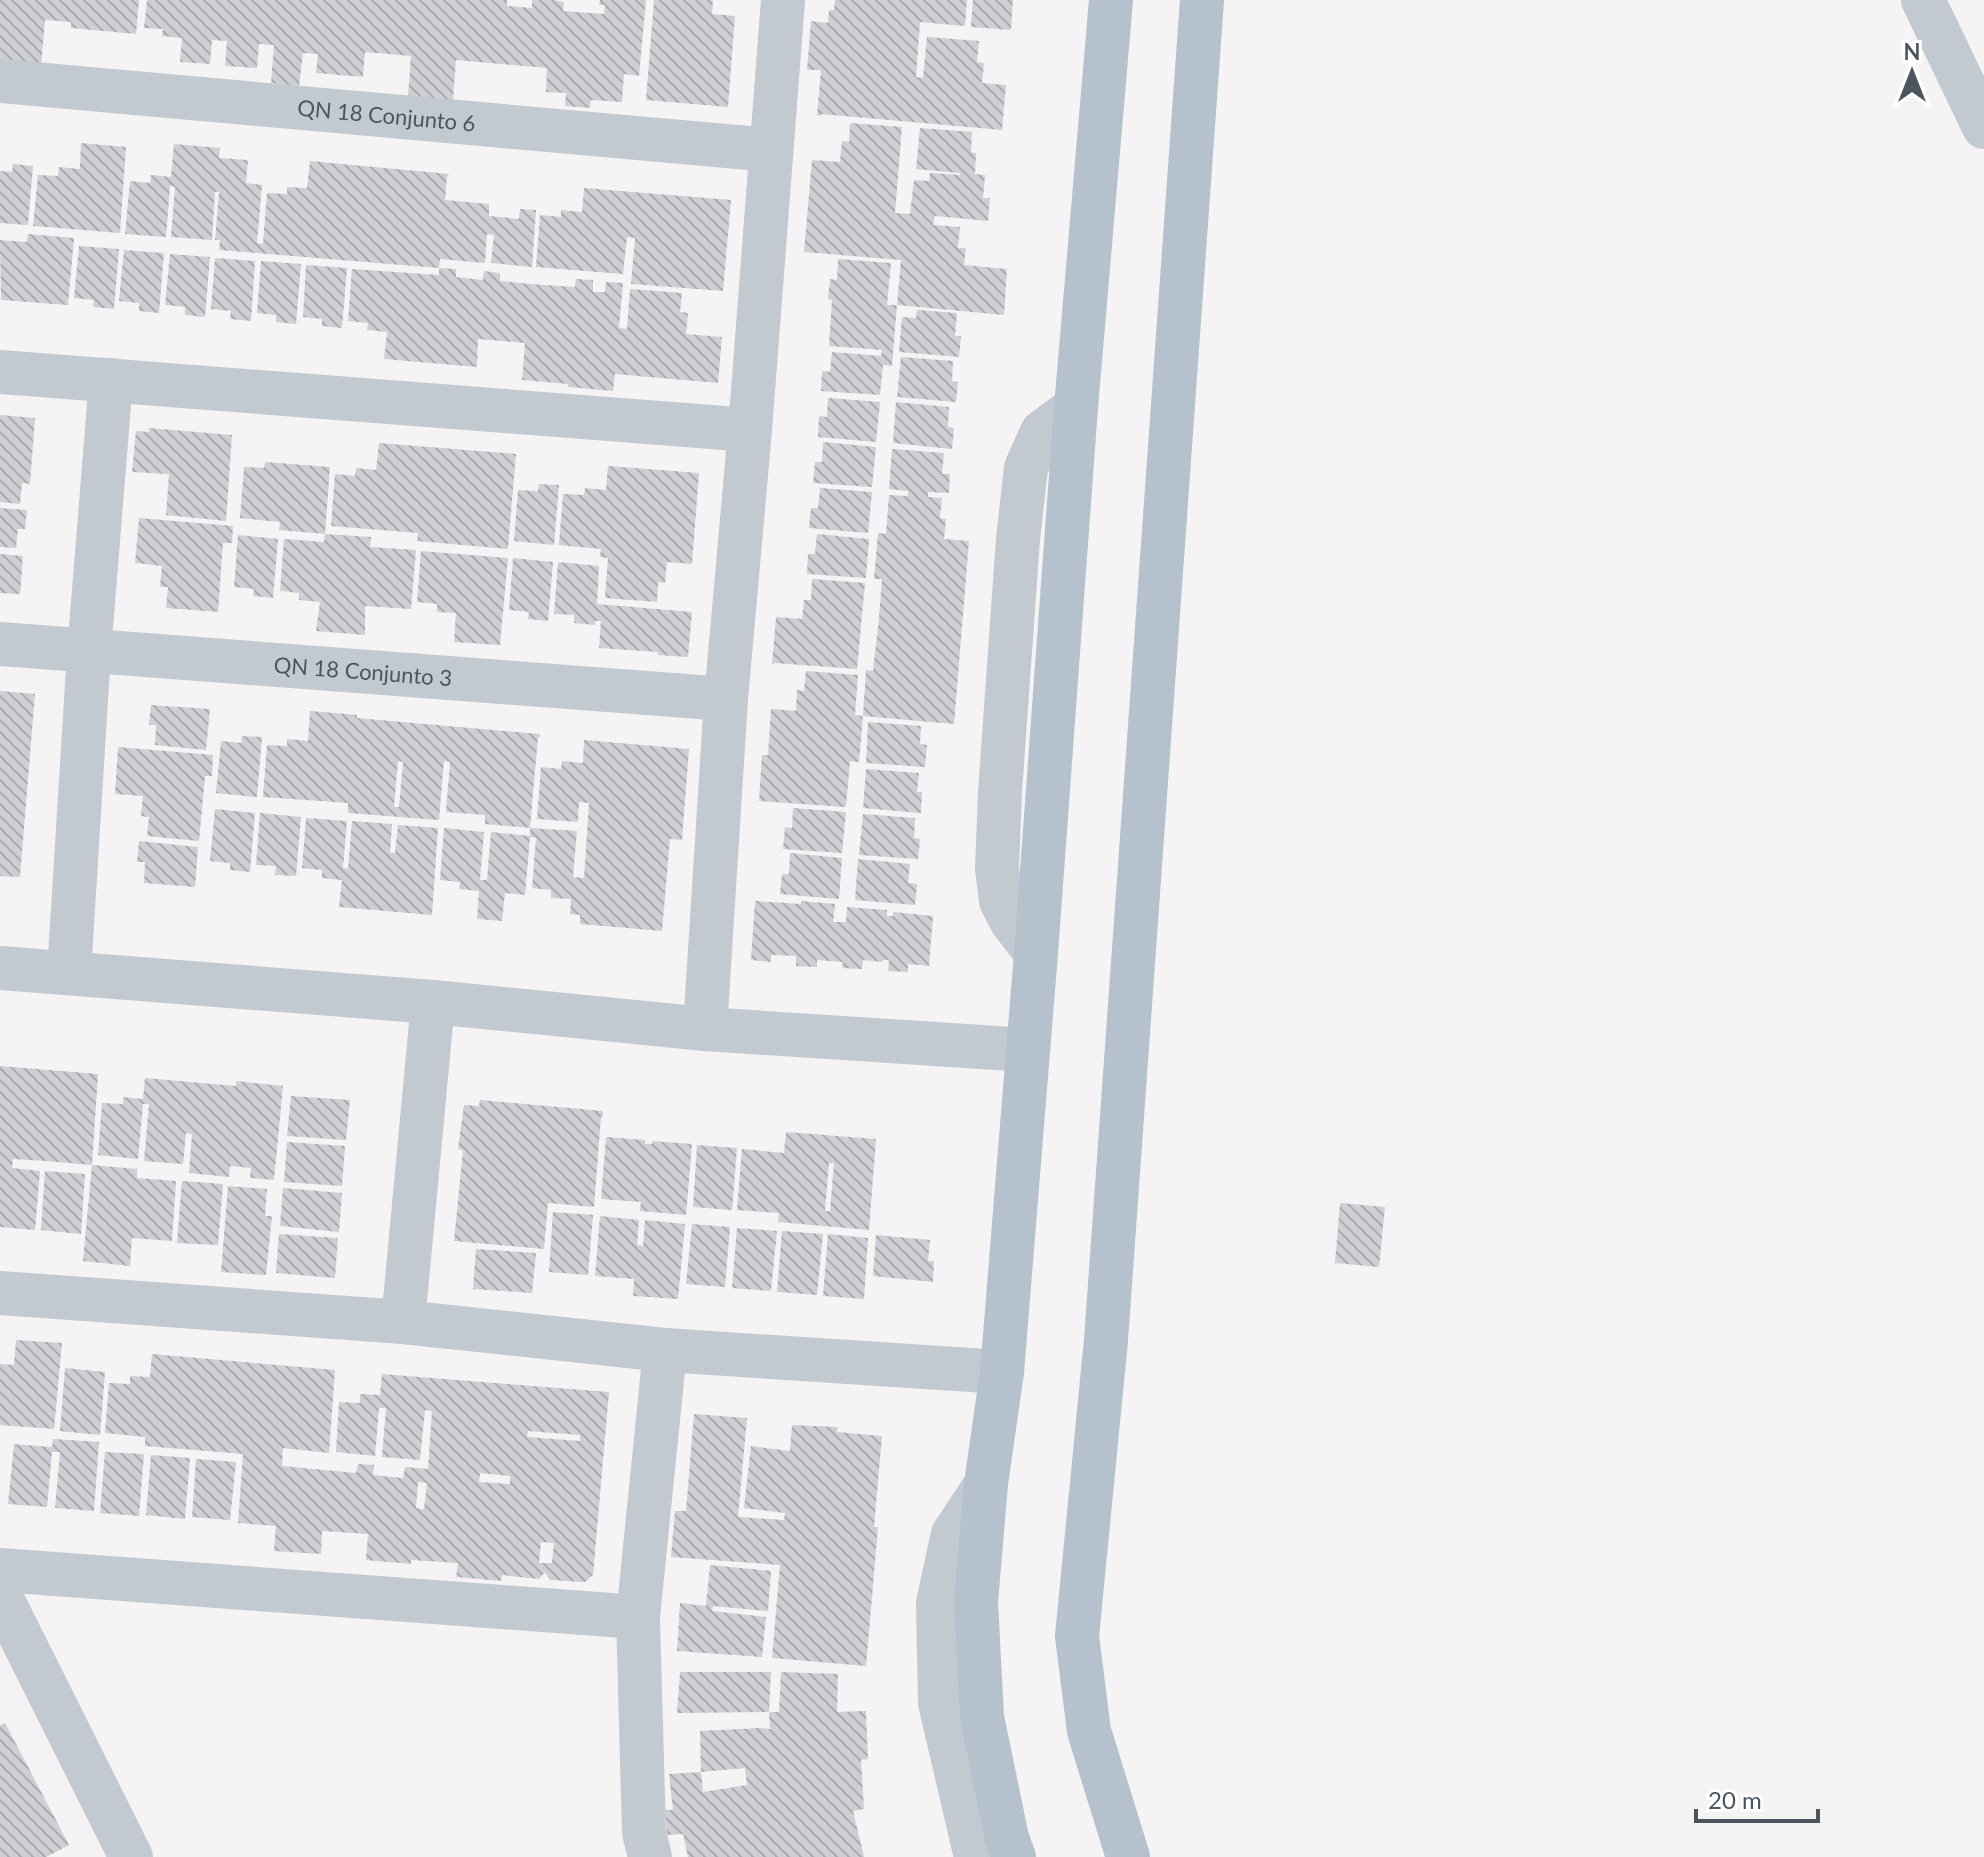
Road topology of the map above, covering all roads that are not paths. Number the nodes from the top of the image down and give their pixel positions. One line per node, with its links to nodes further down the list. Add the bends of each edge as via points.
1 (783, 0): 7 (street)
2 (1111, 0): 18 (main road)
3 (1202, 0): 31 (main road, via 1106,1340 1077,1636 1089,1731)
4 (1923, 0): 6 (street)
5 (0, 81): 7 (street, QN 18 Conjunto 6)
6 (1984, 127)
7 (771, 150): 10 (street)
8 (0, 372): 9 (street)
9 (111, 380): 10 (street); 12 (street)
10 (750, 430): 13 (street)
11 (0, 644): 12 (street, QN 18 Conjunto 3)
12 (89, 652): 13 (street, QN 18 Conjunto 3); 15 (street)
13 (726, 699): 17 (street)
14 (0, 968): 15 (street)
15 (69, 973): 16 (street)
16 (433, 1002): 17 (street); 20 (street)
17 (705, 1029): 18 (street)
18 (1027, 1050): 22 (main road)
19 (0, 1293): 20 (street)
20 (403, 1322): 21 (street)
21 (665, 1350): 22 (street); 26 (street)
22 (1002, 1372): 23 (main road)
23 (986, 1484): 29 (street, via 953,1534 938,1603 940,1703); 30 (main road, via 976,1602 982,1717)
24 (0, 1570): 26 (street)
25 (0, 1595): 27 (street)
26 (638, 1617): 28 (street, via 644,1832)
27 (131, 1857)
28 (650, 1857)
29 (976, 1857)
30 (1014, 1857)
31 (1128, 1857)

